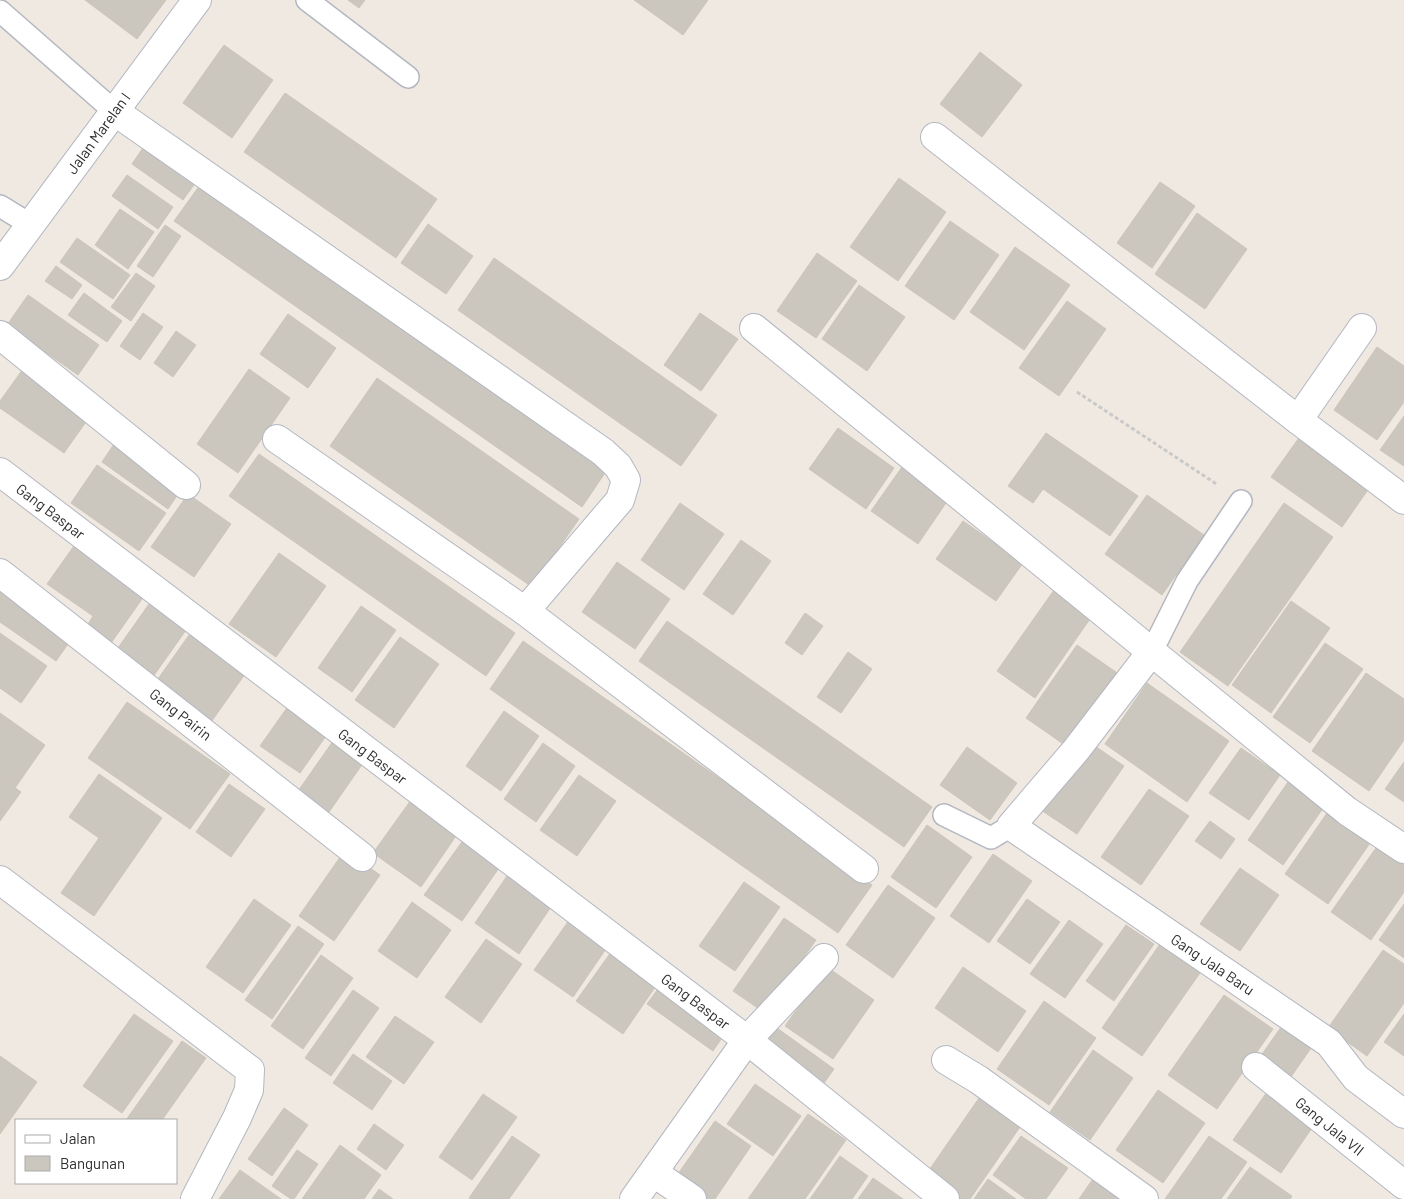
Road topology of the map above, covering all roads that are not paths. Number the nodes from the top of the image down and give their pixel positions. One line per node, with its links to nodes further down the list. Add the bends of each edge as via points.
1 (197, 0): 5 (street, Jalan Marelan I)
2 (307, 0): 4 (lane)
3 (0, 11): 5 (lane)
4 (408, 77)
5 (114, 111): 8 (street, Jalan Marelan I); 20 (street, via 595,446 618,466 626,480 620,500)
6 (935, 136): 13 (street)
7 (0, 206): 8 (lane)
8 (31, 225): 9 (street, Jalan Marelan I)
9 (0, 266)
10 (754, 328): 21 (street)
11 (1362, 328): 13 (street)
12 (0, 334): 16 (street)
13 (1298, 420): 17 (street)
14 (278, 438): 20 (street)
15 (0, 472): 29 (street, Gang Baspar)
16 (186, 485)
17 (1404, 500)
18 (1241, 501): 21 (lane, via 1187,581)
19 (0, 572): 25 (street, Gang Pairin)
20 (524, 611): 26 (street)
21 (1152, 651): 23 (street); 24 (street, via 1347,811)
22 (944, 815): 23 (lane, via 990,838)
23 (1012, 826): 32 (street, Gang Jala Baru, via 1329,1043 1356,1078)
24 (1404, 849)
25 (362, 857)
26 (864, 869)
27 (0, 880): 35 (street, via 250,1070 249,1090)
28 (824, 958): 29 (street)
29 (747, 1040): 33 (street); 38 (street, Gang Baspar)
30 (946, 1060): 39 (street, via 979,1080)
31 (1256, 1067): 34 (street, Gang Jala VII)
32 (1404, 1114)
33 (654, 1173): 36 (street); 37 (street)
34 (1404, 1185)
35 (195, 1199)
36 (634, 1199)
37 (692, 1199)
38 (945, 1199)
39 (1144, 1199)

